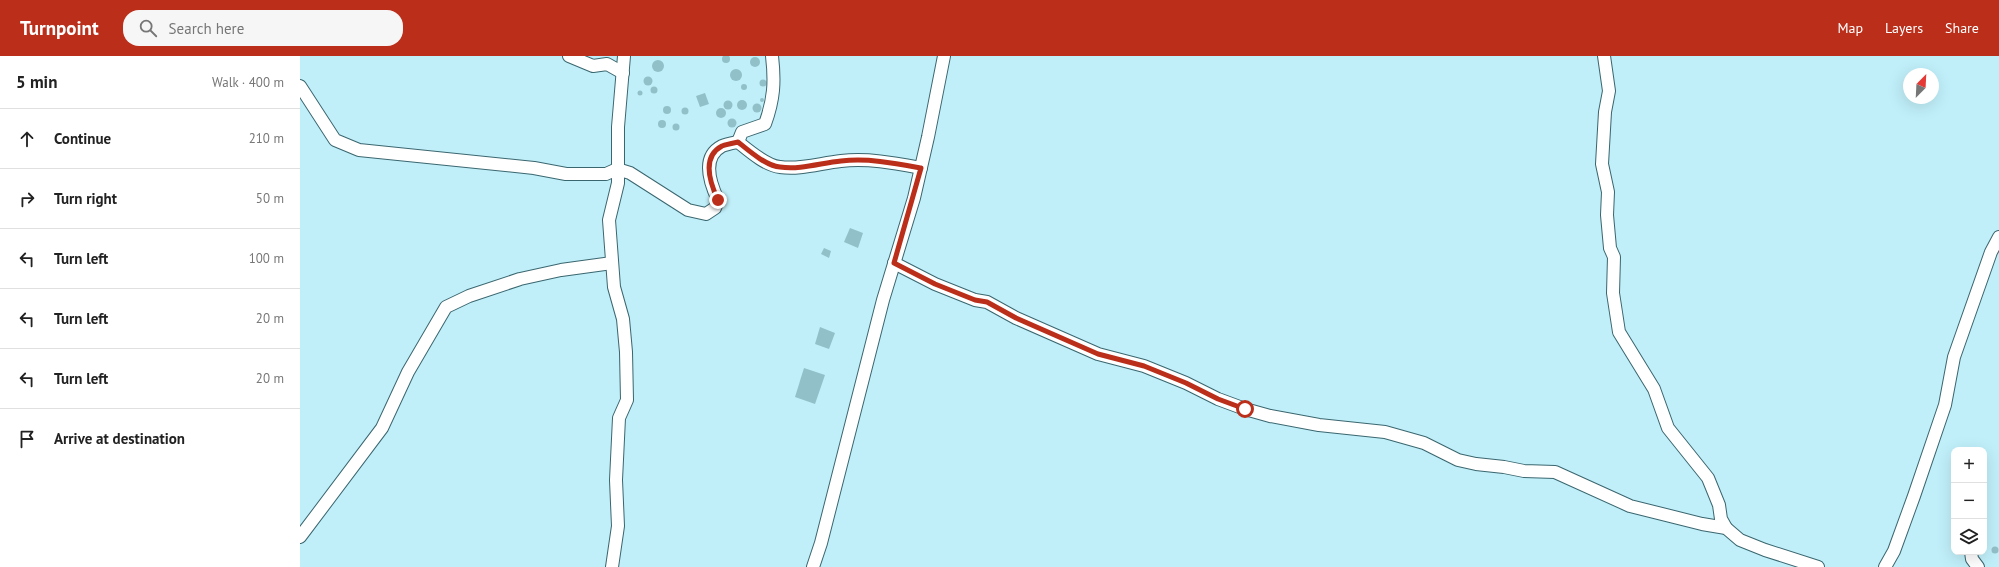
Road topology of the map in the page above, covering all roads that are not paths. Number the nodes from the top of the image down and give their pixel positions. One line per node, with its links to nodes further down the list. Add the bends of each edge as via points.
1 (569, 56): 6 (street, via 593,66 607,64)
2 (624, 56): 6 (street)
3 (772, 56): 8 (street, via 775,77 773,98 765,124 742,132)
4 (944, 56): 9 (street)
5 (1604, 56): 14 (street, via 1609,91 1602,164 1608,192 1610,248 1614,257 1613,293 1619,332 1654,389 1668,428 1708,478)
6 (623, 73): 10 (street)
7 (300, 86): 10 (street, via 335,140 359,150 534,168 566,174 606,174)
8 (738, 142): 9 (street, via 756,156 779,167 870,160); 10 (street, via 722,146 711,156 708,169 718,200 715,208 706,214 688,210 630,173)
9 (921, 168): 13 (street)
10 (617, 169): 12 (street, via 618,183 609,220)
11 (1999, 237): 20 (street, via 1954,357 1945,405 1914,496 1894,551)
12 (612, 262): 15 (street, via 520,279 469,296 446,307 408,372 382,428); 17 (street, via 614,287 623,319 627,400 619,418 616,480 618,526)
13 (894, 263): 14 (street, via 935,284 987,302 1016,318 1098,354 1144,366 1245,409 1319,425 1384,432 1424,443 1458,460 1476,464 1524,471 1555,472 1630,506); 18 (street)
14 (1726, 528): 19 (street, via 1740,540)
15 (300, 537)
16 (1972, 555): 21 (street)
17 (612, 567)
18 (813, 567)
19 (1818, 567)
20 (1885, 567)
21 (1978, 567)

